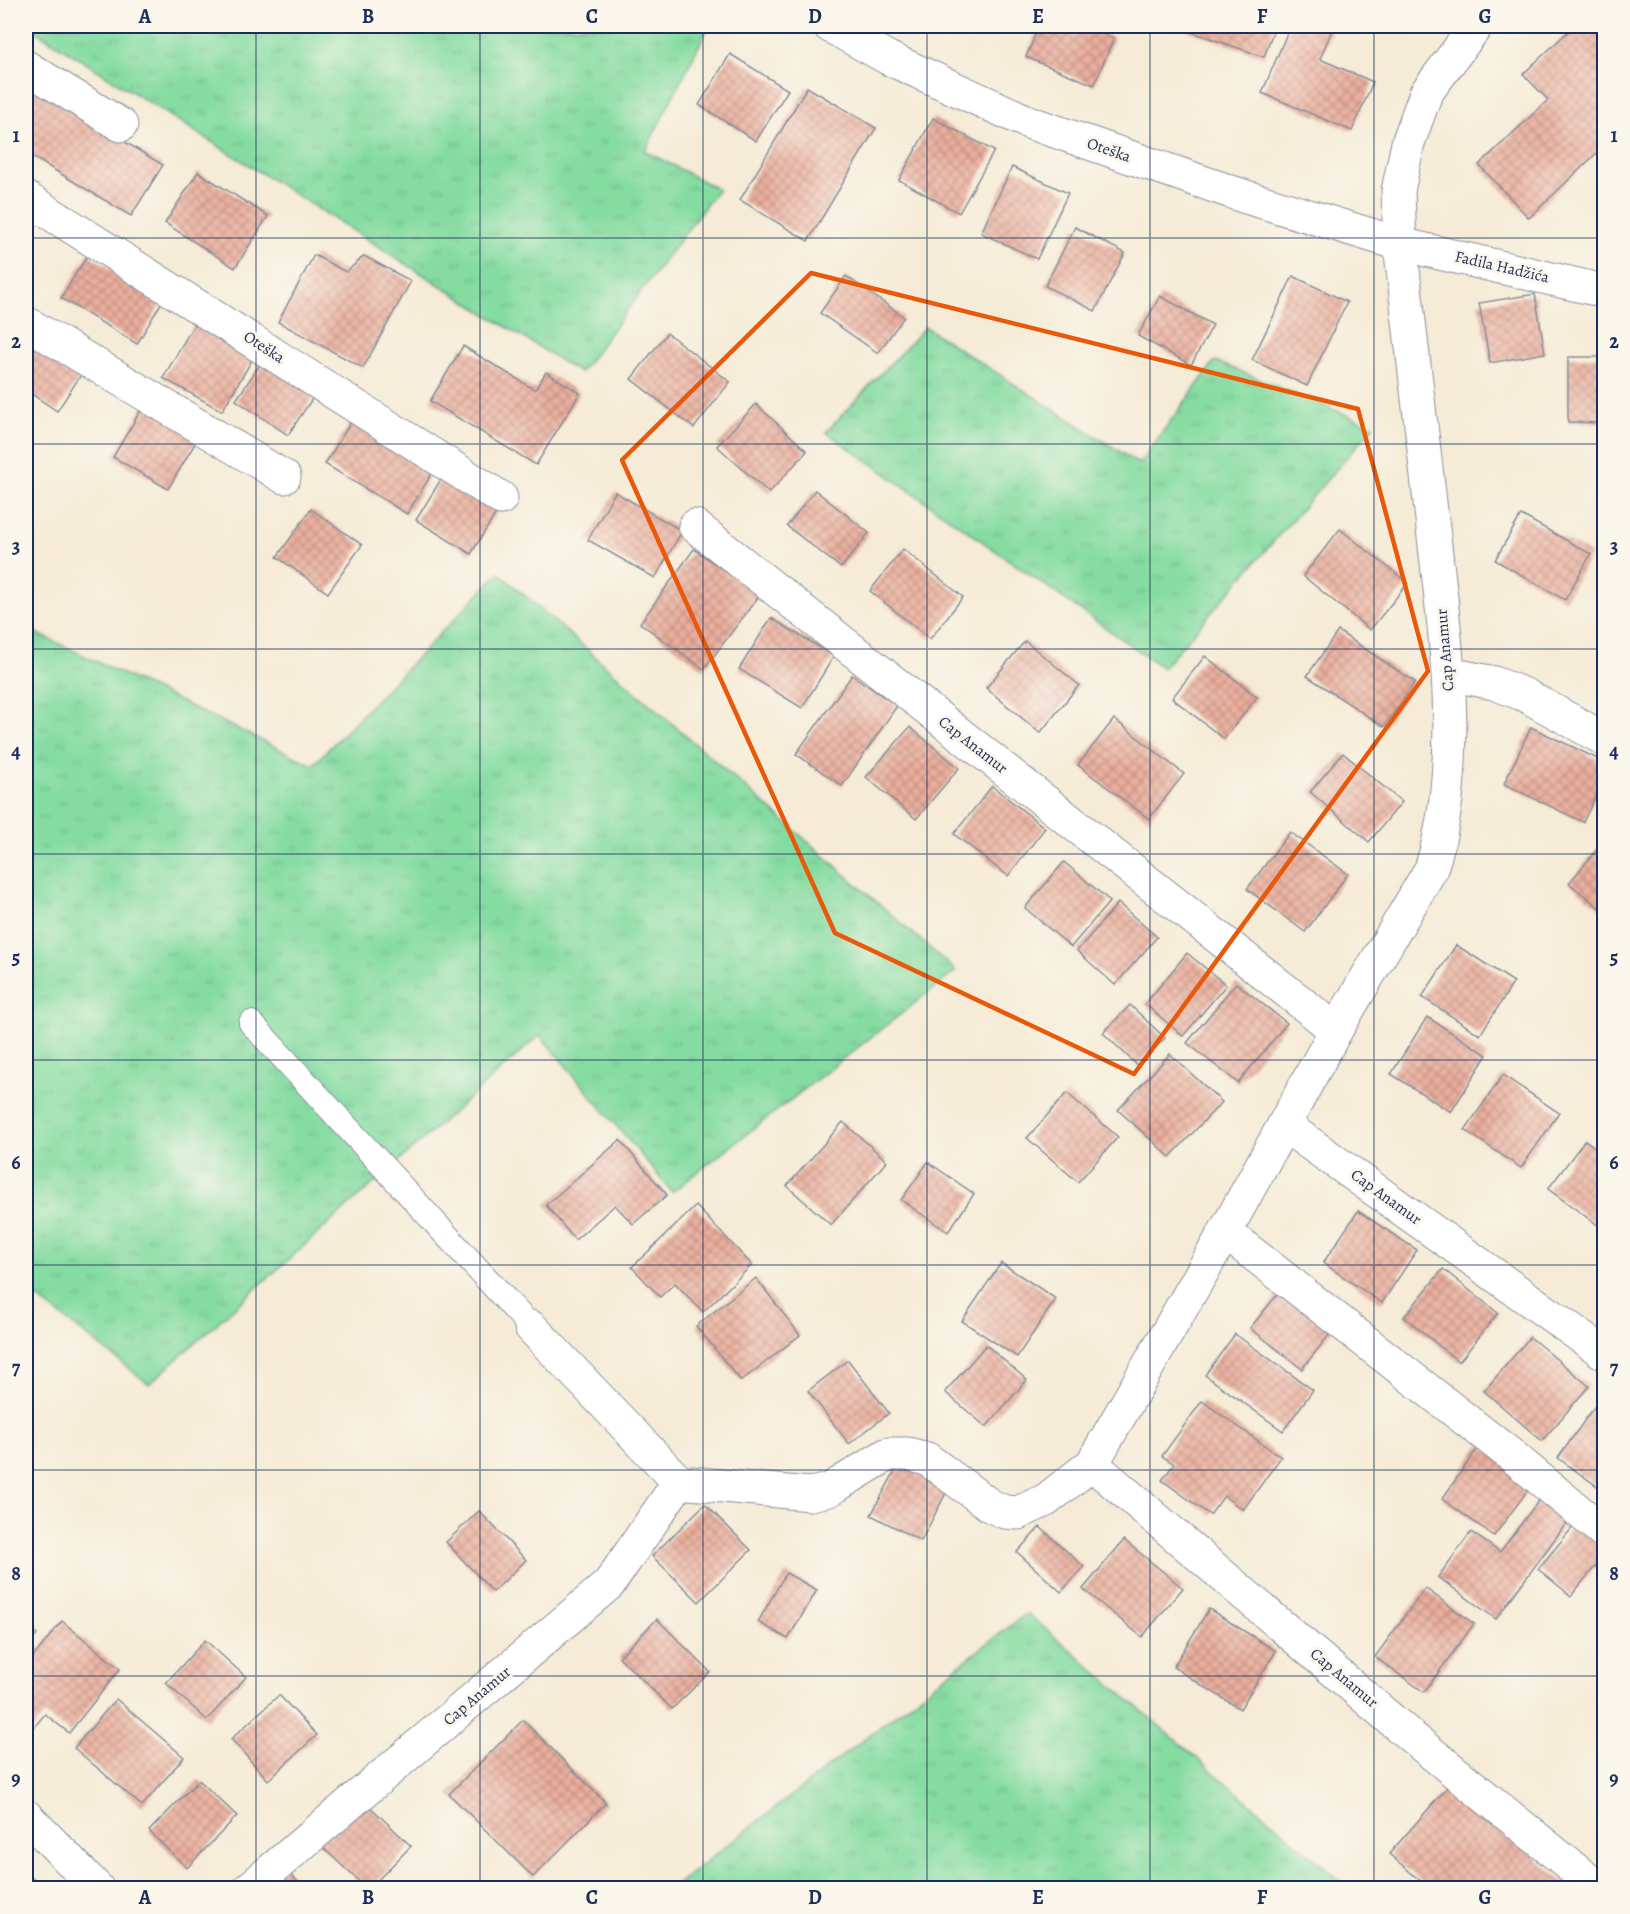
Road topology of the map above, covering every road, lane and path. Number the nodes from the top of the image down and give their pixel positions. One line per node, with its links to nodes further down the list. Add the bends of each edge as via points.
1 (830, 26): 6 (street, Oteška, via 888,58 1028,122 1243,196)
2 (1476, 26): 6 (street, Cap Anamur, via 1426,93 1408,143 1398,191)
3 (26, 67): 4 (street)
4 (121, 125)
5 (26, 198): 10 (street, Oteška)
6 (1400, 244): 7 (street, Fadila Hadžića); 12 (street, Cap Anamur)
7 (1605, 291)
8 (26, 323): 9 (street)
9 (284, 477)
10 (501, 498)
11 (695, 526): 15 (street, Cap Anamur)
12 (1449, 674): 13 (street, via 1494,683 1525,695); 15 (street, Cap Anamur, via 1446,807 1431,869)
13 (1605, 739)
14 (251, 1023): 18 (lane)
15 (1336, 1030): 16 (street, Cap Anamur)
16 (1284, 1125): 17 (street, Cap Anamur); 19 (street, Cap Anamur)
17 (1225, 1232): 20 (street, Cap Anamur); 22 (street)
18 (531, 1327): 21 (street)
19 (1605, 1353)
20 (1092, 1464): 21 (street, Cap Anamur, via 1046,1500 1018,1513 990,1506 927,1459 908,1454 888,1454 829,1490 810,1494); 26 (street, Cap Anamur, via 1399,1726)
21 (679, 1482): 25 (street, Cap Anamur, via 609,1584)
22 (1605, 1532)
23 (26, 1816): 24 (street)
24 (97, 1888)
25 (250, 1888)
26 (1598, 1888)

